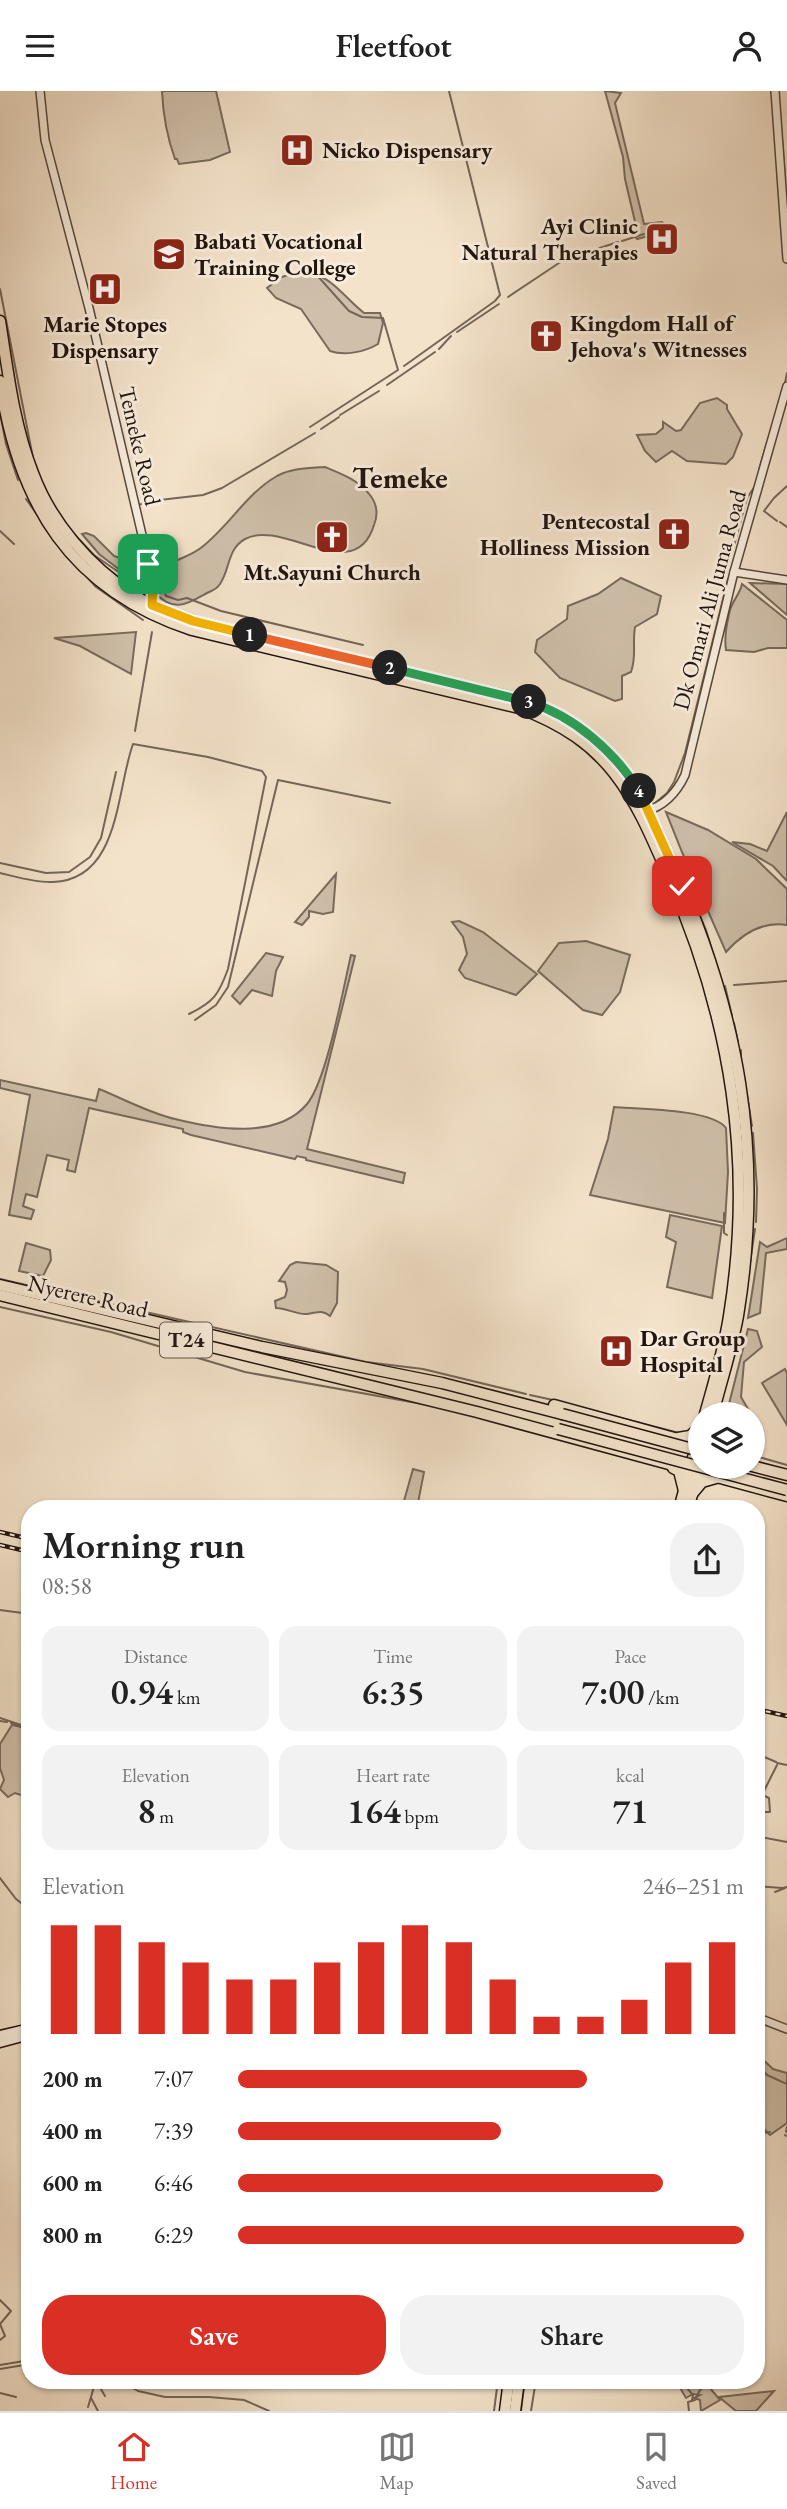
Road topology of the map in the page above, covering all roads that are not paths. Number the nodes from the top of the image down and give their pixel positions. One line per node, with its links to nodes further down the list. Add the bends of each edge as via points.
1 (40, 91): 9 (street, Temeke Road, via 45,140 153,582)
2 (775, 91): 3 (street)
3 (787, 259)
4 (0, 321): 9 (main road, via 17,417 35,480 78,547)
5 (0, 381): 9 (main road, via 22,473 40,510 91,575 110,591)
6 (787, 386): 7 (street, Dk Omari Ali Juma Road)
7 (734, 572): 8 (street); 10 (street, Dk Omari Ali Juma Road, via 685,775 669,798)
8 (787, 580)
9 (151, 610): 10 (main road, via 220,638 543,717 595,751)
10 (644, 811): 15 (main road, via 710,987 735,1110 739,1169 736,1266); 16 (main road, via 711,957 731,1028 747,1130 745,1266)
11 (0, 1285): 13 (main road, Nyerere Road / T24)
12 (0, 1295): 14 (main road, Nyerere Road / T24)
13 (365, 1369): 18 (main road, T24, via 444,1377); 20 (main road, bridge, via 442,1383)
14 (372, 1385): 21 (main road, T24); 30 (main road, bridge, via 449,1399)
15 (708, 1402)
16 (716, 1402)
17 (688, 1436): 18 (main road)
18 (674, 1439): 19 (main road, T24)
19 (688, 1443)
20 (688, 1444)
21 (654, 1460): 23 (main road, T24); 31 (main road, via 679,1471)
22 (765, 1463): 25 (main road)
23 (688, 1467)
24 (765, 1469): 26 (main road)
25 (787, 1469)
26 (787, 1475)
27 (693, 1479): 31 (main road)
28 (706, 1479): 31 (main road)
29 (723, 1479): 32 (main road, T24)
30 (787, 1490)
31 (688, 1493): 33 (main road); 34 (main road)
32 (787, 1496)
33 (684, 1500)
34 (688, 1500)
35 (765, 2020): 36 (street)
36 (787, 2029)
37 (21, 2030): 38 (main road)
38 (0, 2035)
39 (21, 2037): 40 (main road)
40 (0, 2043)
41 (508, 2389): 43 (main road)
42 (518, 2389): 44 (main road)
43 (505, 2411)
44 (515, 2411)

